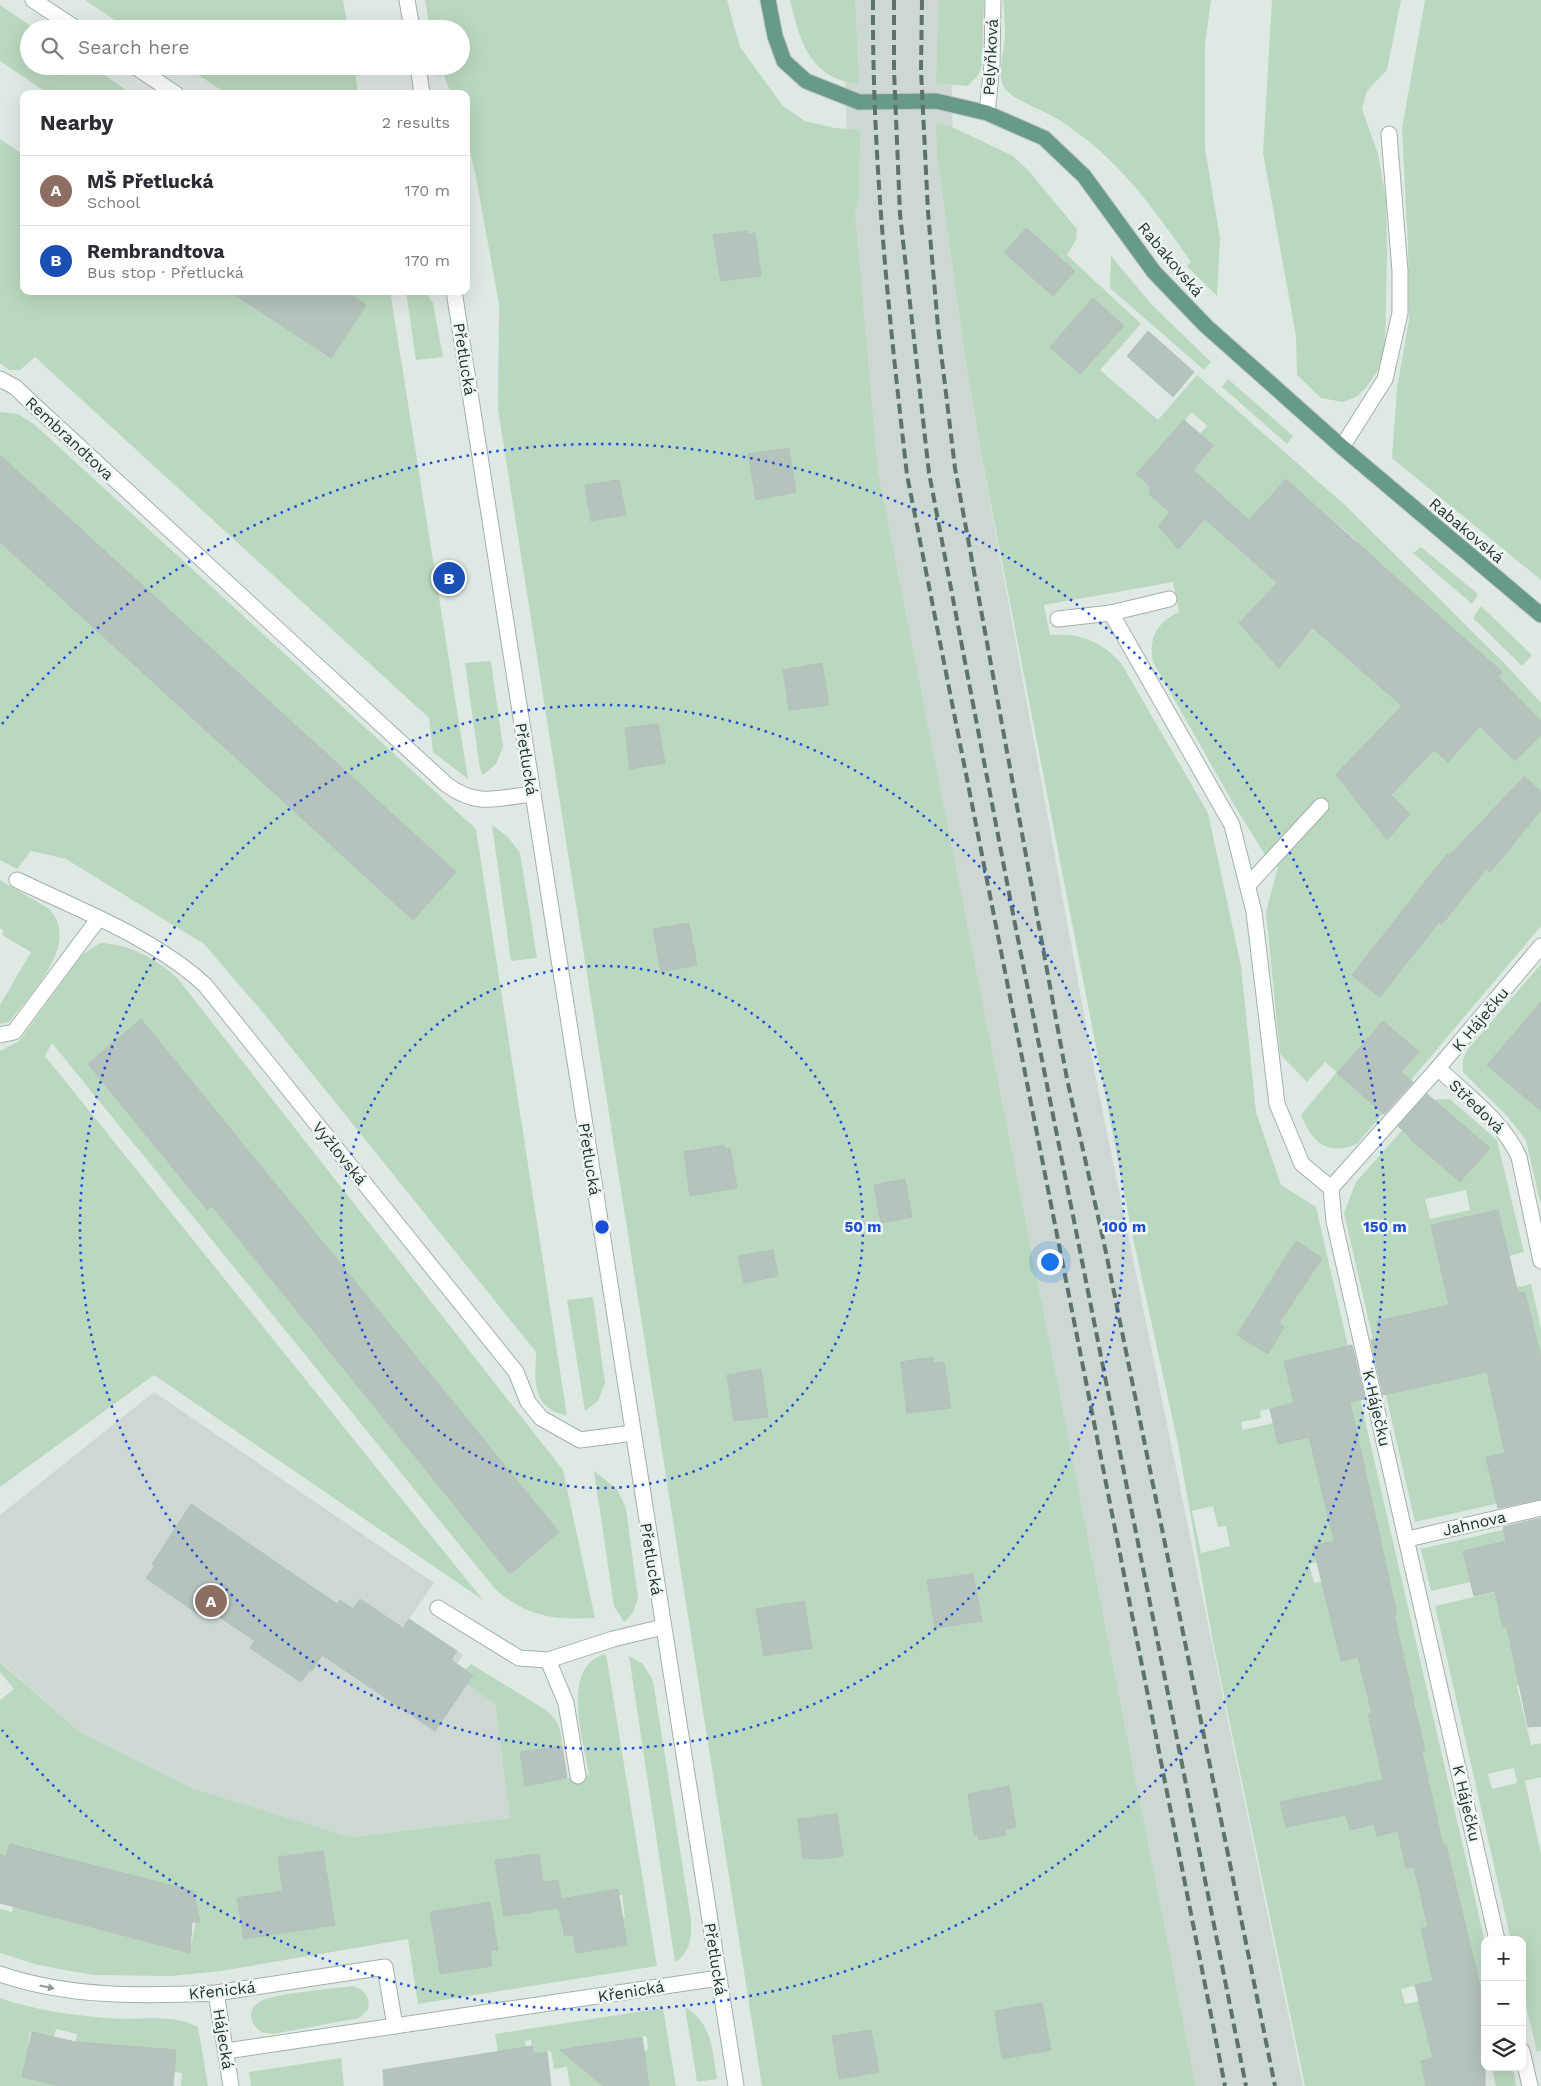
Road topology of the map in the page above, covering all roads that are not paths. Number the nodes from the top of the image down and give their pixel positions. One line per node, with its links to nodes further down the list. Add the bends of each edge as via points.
1 (32, 0): 5 (street)
2 (407, 0): 6 (street)
3 (768, 0): 11 (main road, Rabakovská, via 784,61 806,81 859,102 936,101)
4 (992, 0): 11 (street, Pelyňková, via 992,64)
5 (63, 20)
6 (410, 20)
7 (148, 75): 9 (street)
8 (419, 75): 10 (street)
9 (170, 90)
10 (421, 90)
11 (987, 113): 15 (main road, Rabakovská, via 1028,129 1050,143 1084,176 1154,272 1206,326)
12 (1389, 134): 15 (street, via 1400,271 1400,313 1385,379)
13 (455, 295): 20 (street, Přetlucká)
14 (0, 379): 20 (street, Rembrandtova, via 15,387 447,785 480,801)
15 (1342, 447): 18 (main road, Rabakovská)
16 (1170, 598): 17 (street)
17 (1111, 613): 19 (street); 23 (street, via 1225,810)
18 (1541, 615)
19 (1058, 619)
20 (532, 794): 30 (street, Přetlucká)
21 (1320, 806): 23 (street)
22 (17, 880): 24 (street, Vyžlovská)
23 (1249, 884): 28 (street, via 1277,1104 1302,1164)
24 (99, 918): 26 (street, via 14,1032); 30 (street, Vyžlovská, via 185,966 205,985 516,1372 528,1402 541,1418 580,1440)
25 (1541, 946): 27 (street, K Háječku)
26 (0, 1035)
27 (1438, 1068): 28 (street, K Háječku); 29 (street, Středová, via 1512,1141 1519,1157)
28 (1331, 1188): 32 (street, K Háječku, via 1334,1221)
29 (1541, 1261)
30 (633, 1433): 34 (street, Přetlucká)
31 (1541, 1508): 32 (street, Jahnova)
32 (1408, 1539): 37 (street, K Háječku)
33 (438, 1608): 35 (street, via 519,1658)
34 (662, 1627): 35 (street); 39 (street, Přetlucká)
35 (548, 1660): 36 (street, via 566,1703)
36 (578, 1776)
37 (1497, 1936)
38 (0, 1974): 40 (street, Křenická, one-way to 40, via 70,1992)
39 (719, 1978): 41 (street, Křenická); 45 (street, Přetlucká)
40 (216, 1993): 41 (street, Křenická, via 385,1967); 42 (street, Hájecká)
41 (395, 2026): 42 (street, Křenická)
42 (226, 2051): 44 (street, Hájecká)
43 (1526, 2068): 46 (street)
44 (231, 2086)
45 (736, 2086)
46 (1530, 2086)

